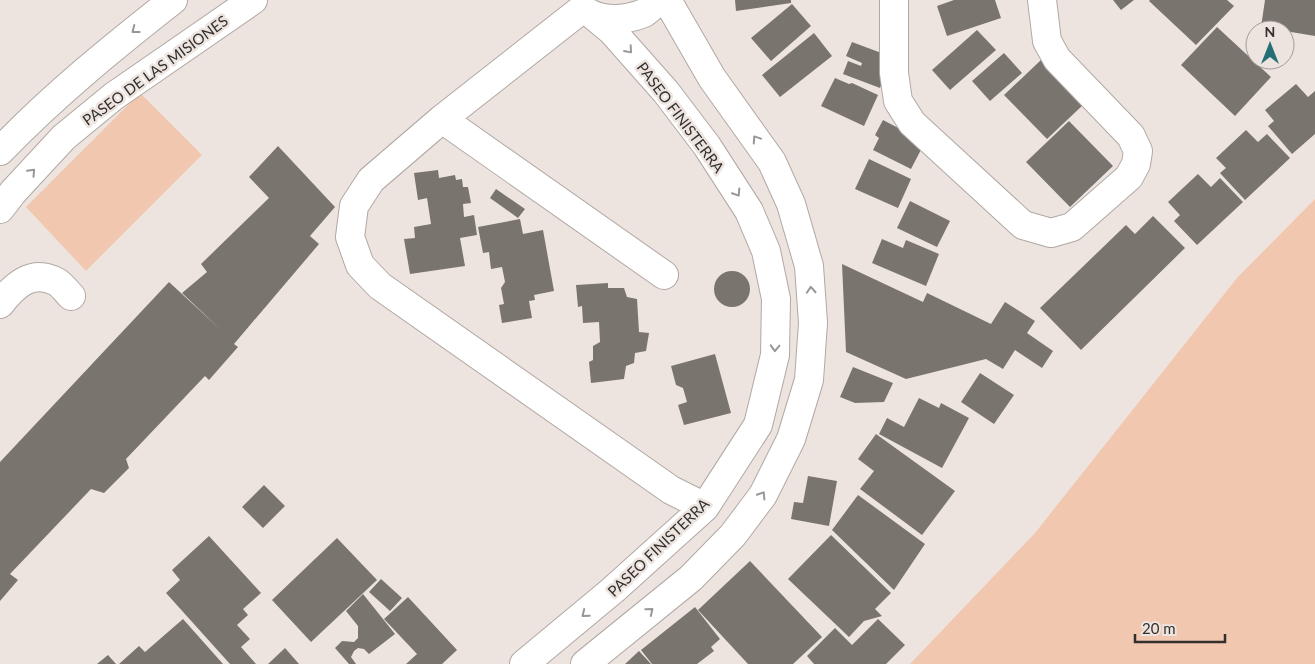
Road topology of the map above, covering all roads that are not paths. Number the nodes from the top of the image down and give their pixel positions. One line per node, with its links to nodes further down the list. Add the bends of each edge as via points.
1 (174, 0): 9 (street, one-way to 9, via 38,112)
2 (253, 0): 10 (street, PASEO DE LAS MISIONES, one-way to 2, via 64,137 114,96)
3 (659, 0): 7 (street, via 645,12 620,20)
4 (668, 0): 16 (street, one-way to 4, via 691,578 733,535 763,495 791,439 809,380 812,323 809,266 792,204 772,162 712,78)
5 (894, 0): 6 (street, via 894,73 898,101 912,123 1023,225 1051,232 1072,227 1129,177 1138,151 1131,136 1057,59 1047,42)
6 (1042, 0)
7 (583, 8): 8 (street); 14 (street, PASEO FINISTERRA, one-way to 14, via 612,31 666,92 707,146 749,211 766,251 776,299 775,355 758,425)
8 (442, 119): 11 (street); 14 (street, via 371,180 354,206 350,237 360,265 380,286 584,430 671,490)
9 (0, 151)
10 (0, 209)
11 (664, 275)
12 (71, 296): 13 (street, via 58,282 42,277 26,280 12,288)
13 (0, 304)
14 (705, 507): 15 (street, PASEO FINISTERRA, one-way to 15)
15 (524, 664)
16 (585, 664)

